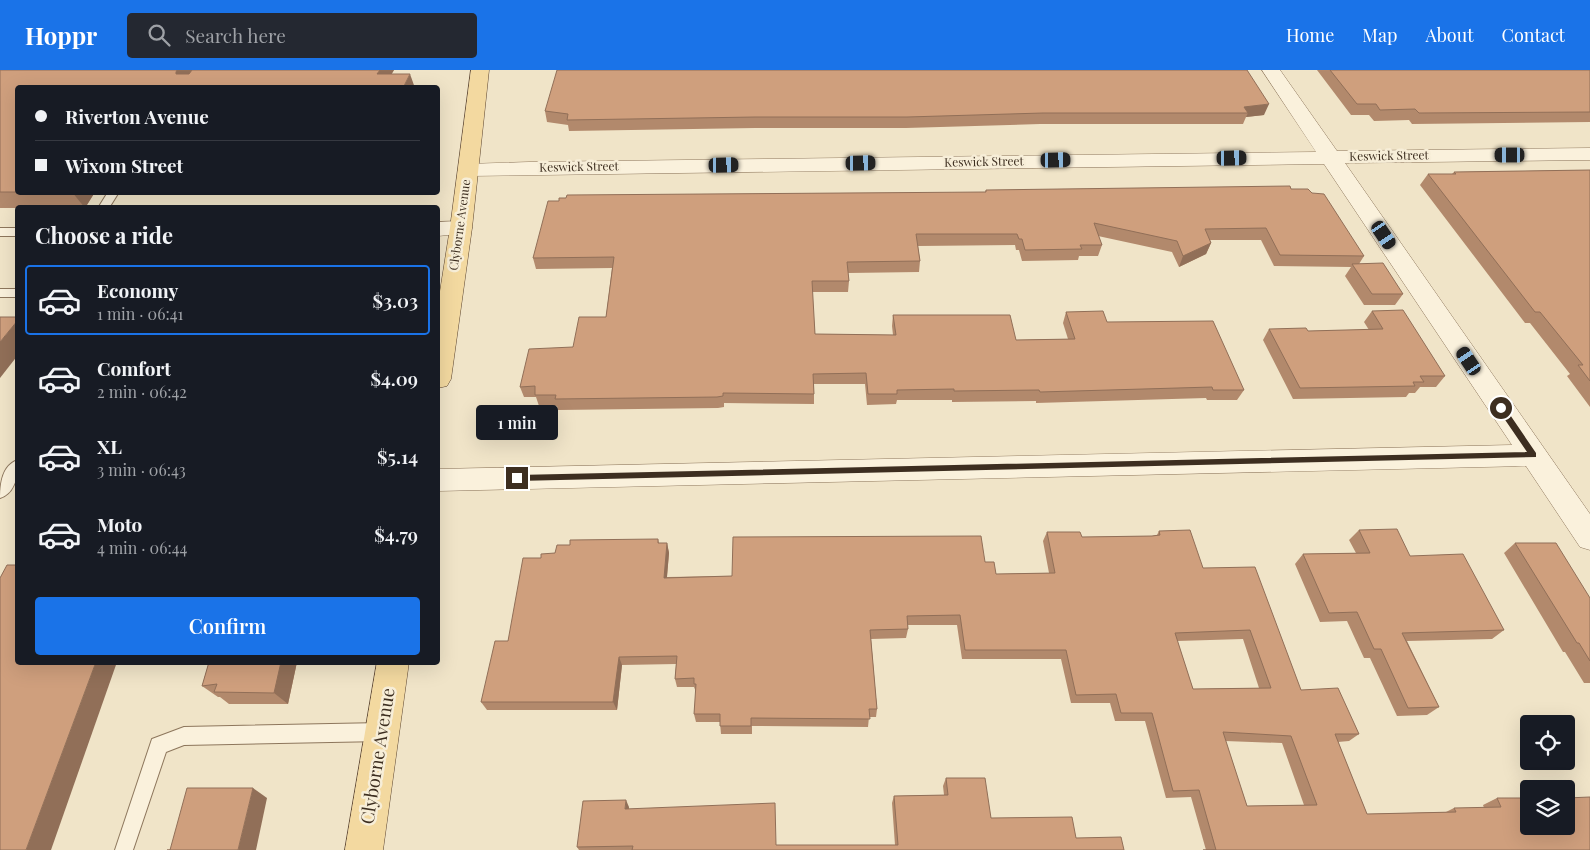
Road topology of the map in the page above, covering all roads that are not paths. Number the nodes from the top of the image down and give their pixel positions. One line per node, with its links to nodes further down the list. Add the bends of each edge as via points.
1 (480, 70): 5 (main road, Clyborne Avenue)
2 (1271, 70): 4 (street)
3 (1590, 154): 4 (street, Keswick Street)
4 (1330, 157): 5 (street, Keswick Street); 12 (street)
5 (468, 170): 6 (main road, Clyborne Avenue)
6 (449, 228): 11 (main road, Clyborne Avenue)
7 (0, 232): 8 (lane)
8 (15, 232)
9 (0, 293): 10 (lane)
10 (15, 293)
11 (440, 352)
12 (1533, 455): 14 (street); 16 (street)
13 (15, 470): 15 (lane)
14 (440, 480)
15 (0, 492)
16 (1590, 538)
17 (393, 665): 18 (main road, Clyborne Avenue)
18 (382, 732): 19 (lane, via 184,736 159,746); 20 (main road, Clyborne Avenue)
19 (124, 848)
20 (364, 850)

